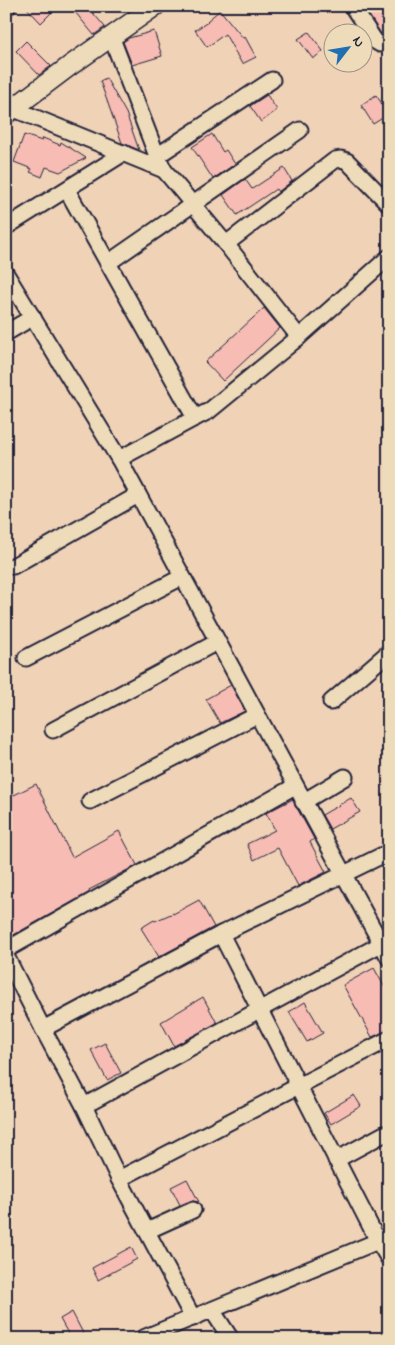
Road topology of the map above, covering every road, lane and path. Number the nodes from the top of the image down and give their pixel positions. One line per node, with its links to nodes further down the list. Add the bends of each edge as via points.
1 (155, 6): 3 (street)
2 (352, 6): 4 (street, via 375,41 380,44)
3 (111, 36): 6 (street); 9 (street)
4 (389, 40)
5 (272, 80): 9 (street)
6 (9, 108): 8 (street)
7 (300, 130): 12 (street)
8 (124, 153): 10 (street); 11 (street)
9 (157, 156): 10 (street)
10 (164, 170): 12 (street)
11 (67, 190): 14 (street); 17 (street)
12 (193, 204): 15 (street); 17 (street)
13 (389, 204): 15 (street, via 347,161 335,160)
14 (6, 227)
15 (226, 244): 21 (street)
16 (389, 257): 21 (street)
17 (108, 263): 22 (street)
18 (6, 274): 19 (street)
19 (33, 317): 20 (street); 23 (street)
20 (6, 333)
21 (299, 337): 22 (street, via 209,411)
22 (195, 418): 23 (street)
23 (118, 459): 24 (street)
24 (138, 495): 25 (street); 26 (street)
25 (13, 566)
26 (182, 577): 27 (street); 29 (street)
27 (217, 642): 31 (street); 32 (street)
28 (389, 652): 30 (street)
29 (26, 658)
30 (331, 702)
31 (257, 715): 34 (street); 35 (street)
32 (53, 730)
33 (345, 777): 36 (street)
34 (295, 786): 36 (street); 41 (street)
35 (90, 801)
36 (303, 802): 38 (street)
37 (389, 852): 38 (street)
38 (343, 874): 39 (street); 40 (street)
39 (221, 934): 44 (street); 45 (street)
40 (381, 944): 43 (street); 44 (street)
41 (6, 950)
42 (6, 956): 45 (street)
43 (389, 958)
44 (258, 1010): 47 (street); 48 (street)
45 (43, 1029): 48 (street)
46 (389, 1039): 47 (street)
47 (298, 1087): 50 (street); 51 (street)
48 (84, 1106): 51 (street)
49 (384, 1134): 50 (street)
50 (336, 1160): 54 (street)
51 (119, 1179): 53 (street)
52 (193, 1210): 53 (street)
53 (147, 1231): 57 (street)
54 (383, 1238): 55 (street); 56 (street)
55 (389, 1259)
56 (212, 1310): 57 (street); 60 (street)
57 (193, 1318): 58 (street)
58 (159, 1335): 59 (street)
59 (141, 1339)
60 (231, 1339)

